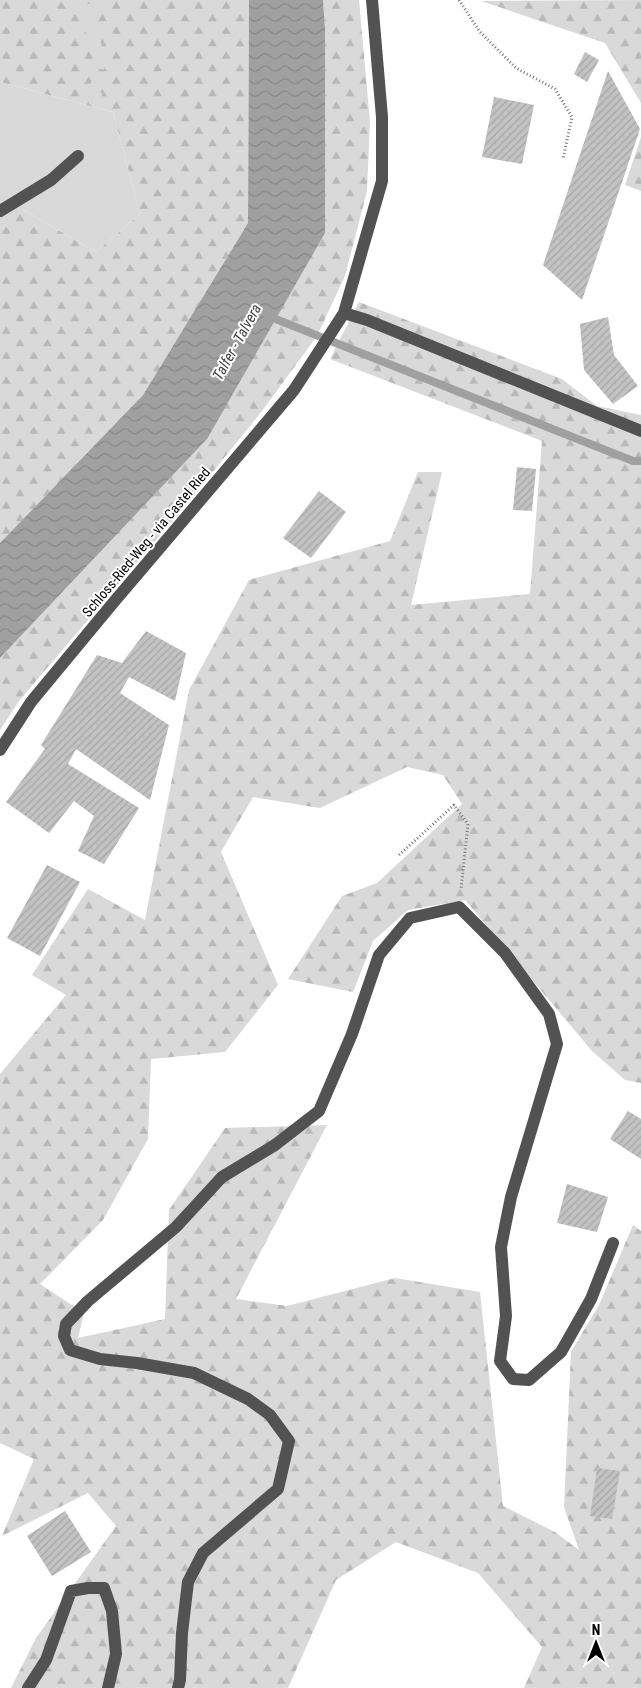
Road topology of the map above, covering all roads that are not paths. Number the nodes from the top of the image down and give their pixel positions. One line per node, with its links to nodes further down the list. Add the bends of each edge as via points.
1 (372, 0): 4 (street, via 382,116 382,181)
2 (78, 156): 3 (street, via 51,180)
3 (0, 211)
4 (344, 313): 5 (street); 6 (street, Schloss-Ried-Weg - via Castel Ried, via 294,390 31,702)
5 (641, 431)
6 (0, 750)
7 (613, 1243): 10 (street, via 592,1300 561,1352 529,1380 514,1379 500,1360 506,1316 501,1247 511,1198 557,1044 548,1014 505,953 459,908 410,918 379,955 352,1034 319,1112 275,1145 222,1177 176,1227 88,1301 66,1324 64,1336 70,1350 100,1359 194,1373 248,1399 270,1415 289,1441 278,1489 203,1554 188,1582)
8 (28, 1688): 9 (street, via 46,1660 72,1591 88,1588 104,1588 112,1611 116,1654)
9 (108, 1688)
10 (178, 1688)

